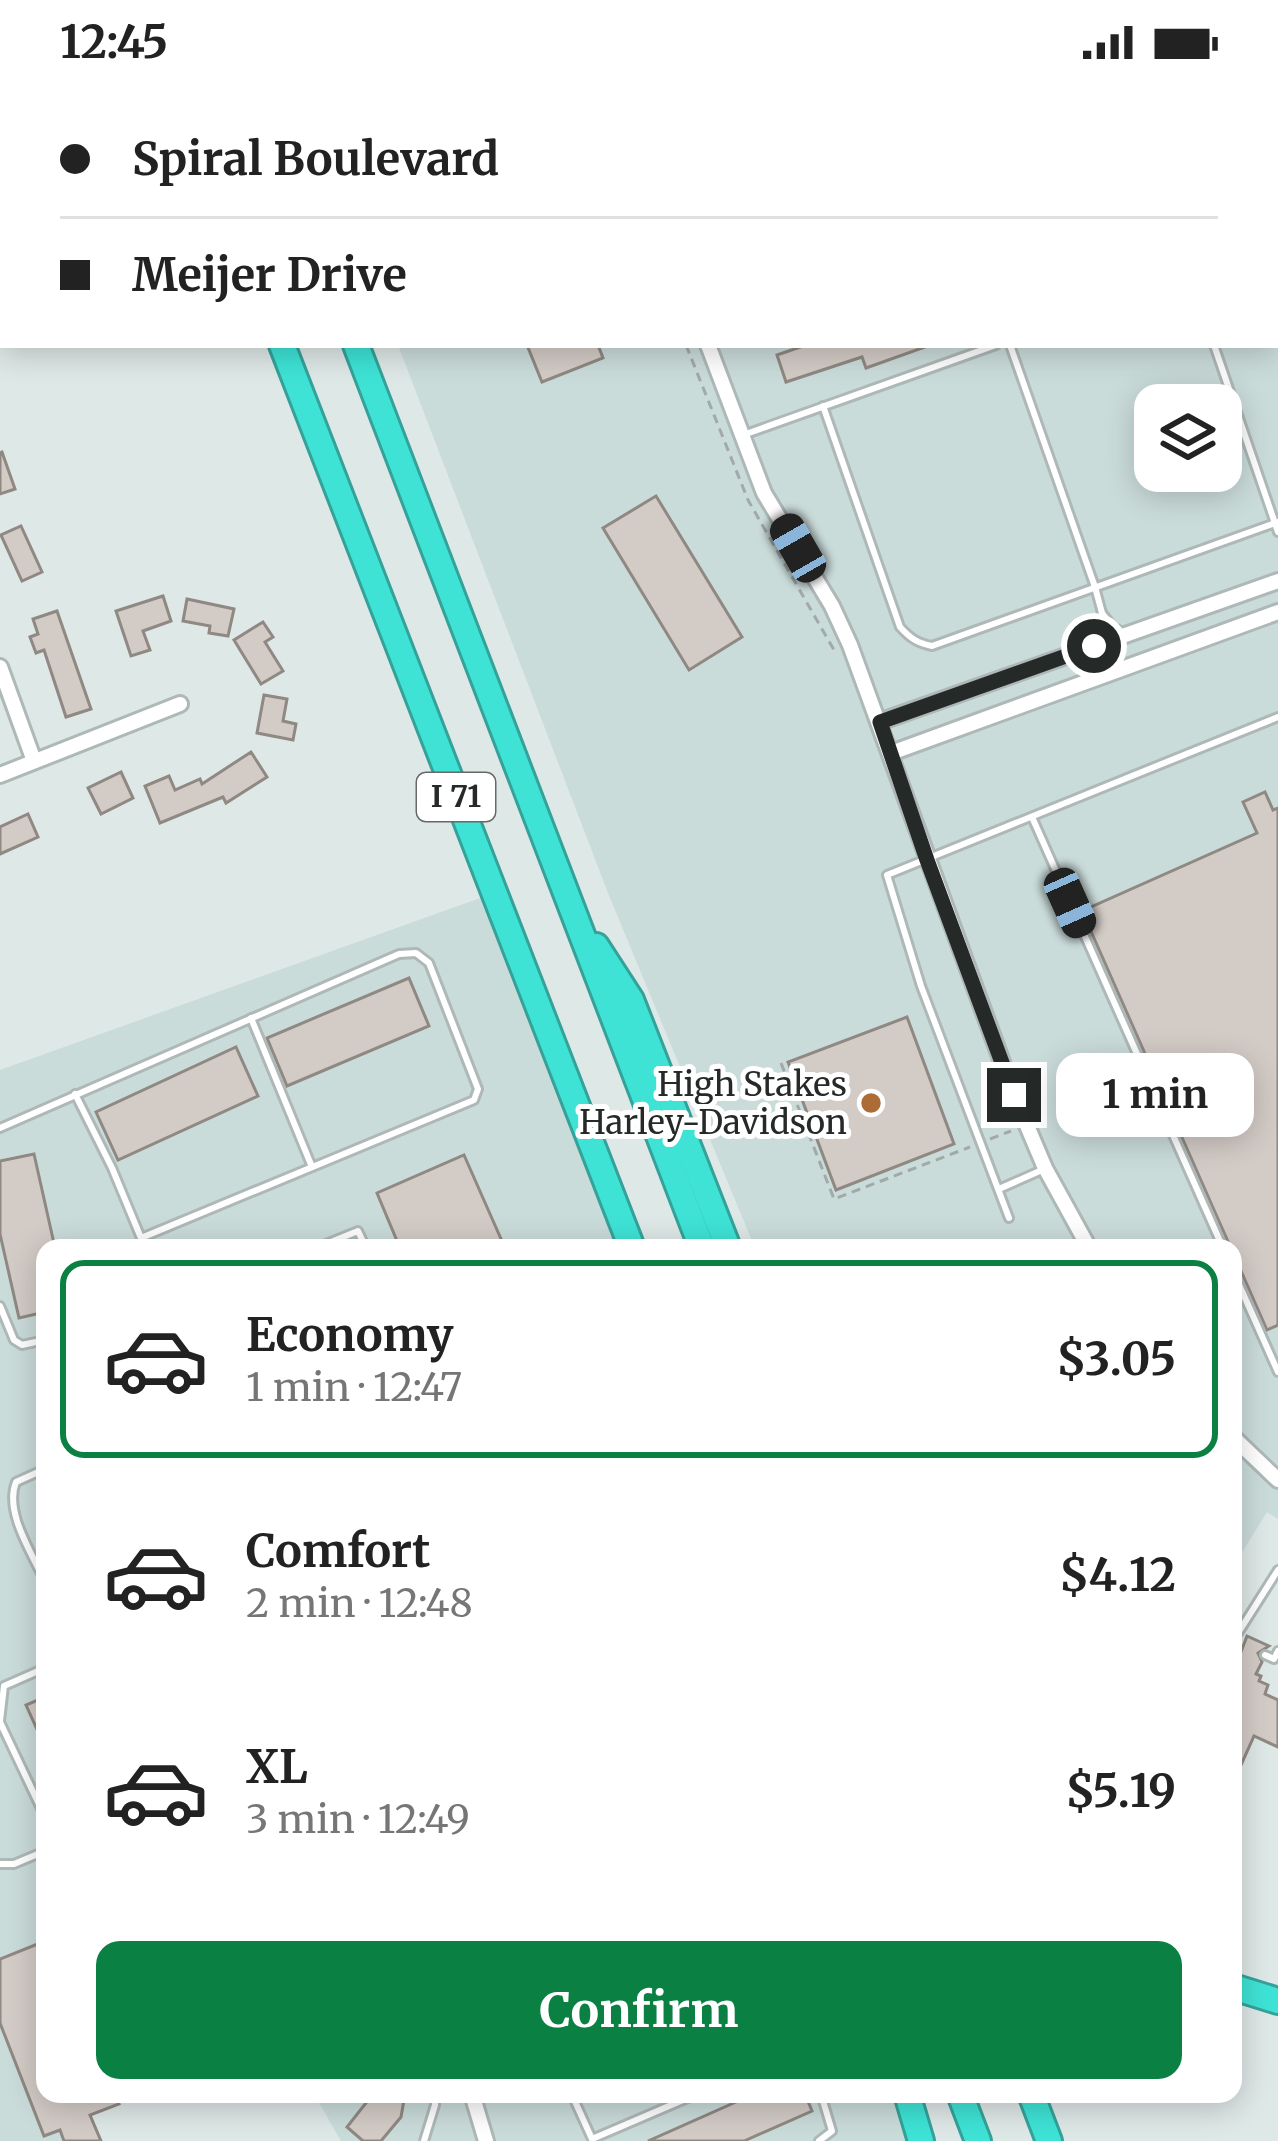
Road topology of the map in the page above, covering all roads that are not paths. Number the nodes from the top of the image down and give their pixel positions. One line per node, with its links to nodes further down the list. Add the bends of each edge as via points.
1 (283, 348): 36 (highway, I 71)
2 (357, 348): 25 (highway, I 71)
3 (709, 348): 8 (street)
4 (988, 348): 7 (lane)
5 (1011, 348): 11 (lane)
6 (1215, 348): 9 (lane)
7 (824, 406): 8 (lane); 11 (lane, via 910,638 932,646)
8 (743, 435): 19 (street, via 764,494 832,606)
9 (1277, 525): 11 (lane)
10 (1278, 581): 14 (street)
11 (1095, 587): 13 (lane)
12 (1278, 611): 20 (street)
13 (1102, 614): 14 (lane); 15 (lane)
14 (1127, 635): 15 (street)
15 (1094, 646): 19 (street)
16 (0, 667): 21 (street)
17 (180, 704): 21 (street)
18 (1278, 717): 23 (lane)
19 (880, 722): 20 (street)
20 (891, 753): 24 (street)
21 (34, 761): 22 (street)
22 (0, 775)
23 (1032, 817): 24 (lane); 40 (lane)
24 (927, 860): 30 (street); 31 (lane, via 887,875)
25 (568, 904): 37 (highway, I 71); 38 (highway, via 631,1000)
26 (251, 1018): 27 (lane); 29 (lane); 29 (lane, via 399,954 429,963 478,1090 474,1100)
27 (75, 1094): 28 (lane); 33 (lane)
28 (0, 1128)
29 (312, 1167): 33 (lane)
30 (1045, 1168): 31 (lane); 39 (street)
31 (999, 1189): 32 (lane)
32 (1009, 1218)
33 (141, 1238)
34 (338, 1239): 35 (lane, via 358,1231)
35 (362, 1239)
36 (629, 1239)
37 (698, 1239)
38 (724, 1239)
39 (1084, 1239)
40 (1219, 1239)
41 (1242, 1291): 44 (lane)
42 (0, 1306): 43 (lane, via 14,1340)
43 (36, 1342)
44 (1278, 1372)
45 (1242, 1446): 47 (street)
46 (36, 1473): 48 (lane, via 16,1482 12,1509)
47 (1278, 1480)
48 (36, 1562)
49 (1278, 1570): 50 (lane)
50 (1242, 1627)
51 (1278, 1651): 52 (lane, via 1274,1659)
52 (1265, 1655)
53 (36, 1672): 54 (lane, via 4,1685)
54 (0, 1721): 55 (lane)
55 (36, 1797)
56 (36, 1855): 57 (lane)
57 (0, 1864)
58 (1242, 1990): 59 (highway)
59 (1278, 2001)
60 (435, 2103): 70 (lane)
61 (475, 2103): 71 (street)
62 (579, 2103): 69 (lane)
63 (676, 2103): 69 (lane)
64 (824, 2103): 68 (lane)
65 (910, 2103): 73 (highway)
66 (963, 2103): 74 (highway)
67 (1034, 2103): 75 (highway)
68 (833, 2136): 72 (lane)
69 (592, 2140)
70 (424, 2141)
71 (486, 2141)
72 (819, 2141)
73 (921, 2141)
74 (978, 2141)
75 (1049, 2141)

